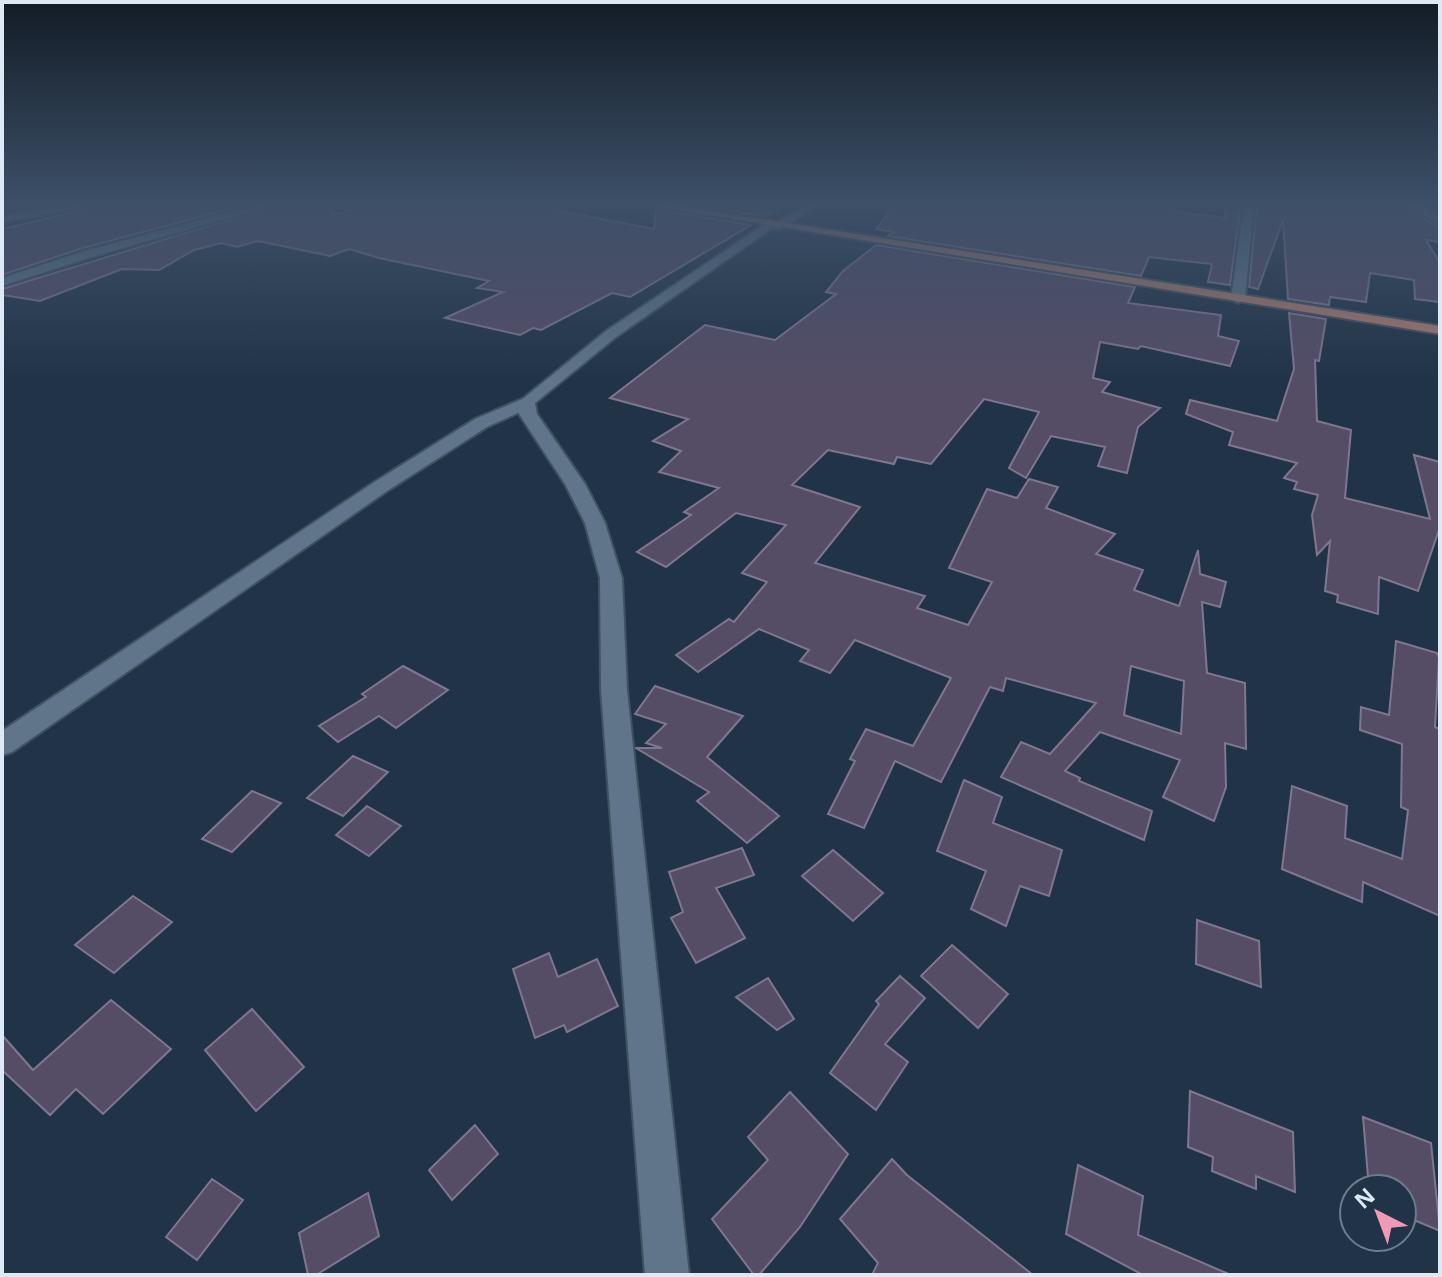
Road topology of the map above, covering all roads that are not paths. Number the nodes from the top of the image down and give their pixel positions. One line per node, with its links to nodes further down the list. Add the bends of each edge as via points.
1 (62, 263): 5 (street)
2 (718, 263): 8 (street, via 611,334)
3 (1006, 263): 6 (main road)
4 (1242, 263): 6 (street)
5 (2, 282)
6 (1238, 299): 7 (main road)
7 (1440, 330)
8 (527, 402): 9 (street, via 481,423 380,487); 10 (street, via 528,414 595,523 611,578 614,690)
9 (2, 745)
10 (667, 1275)

